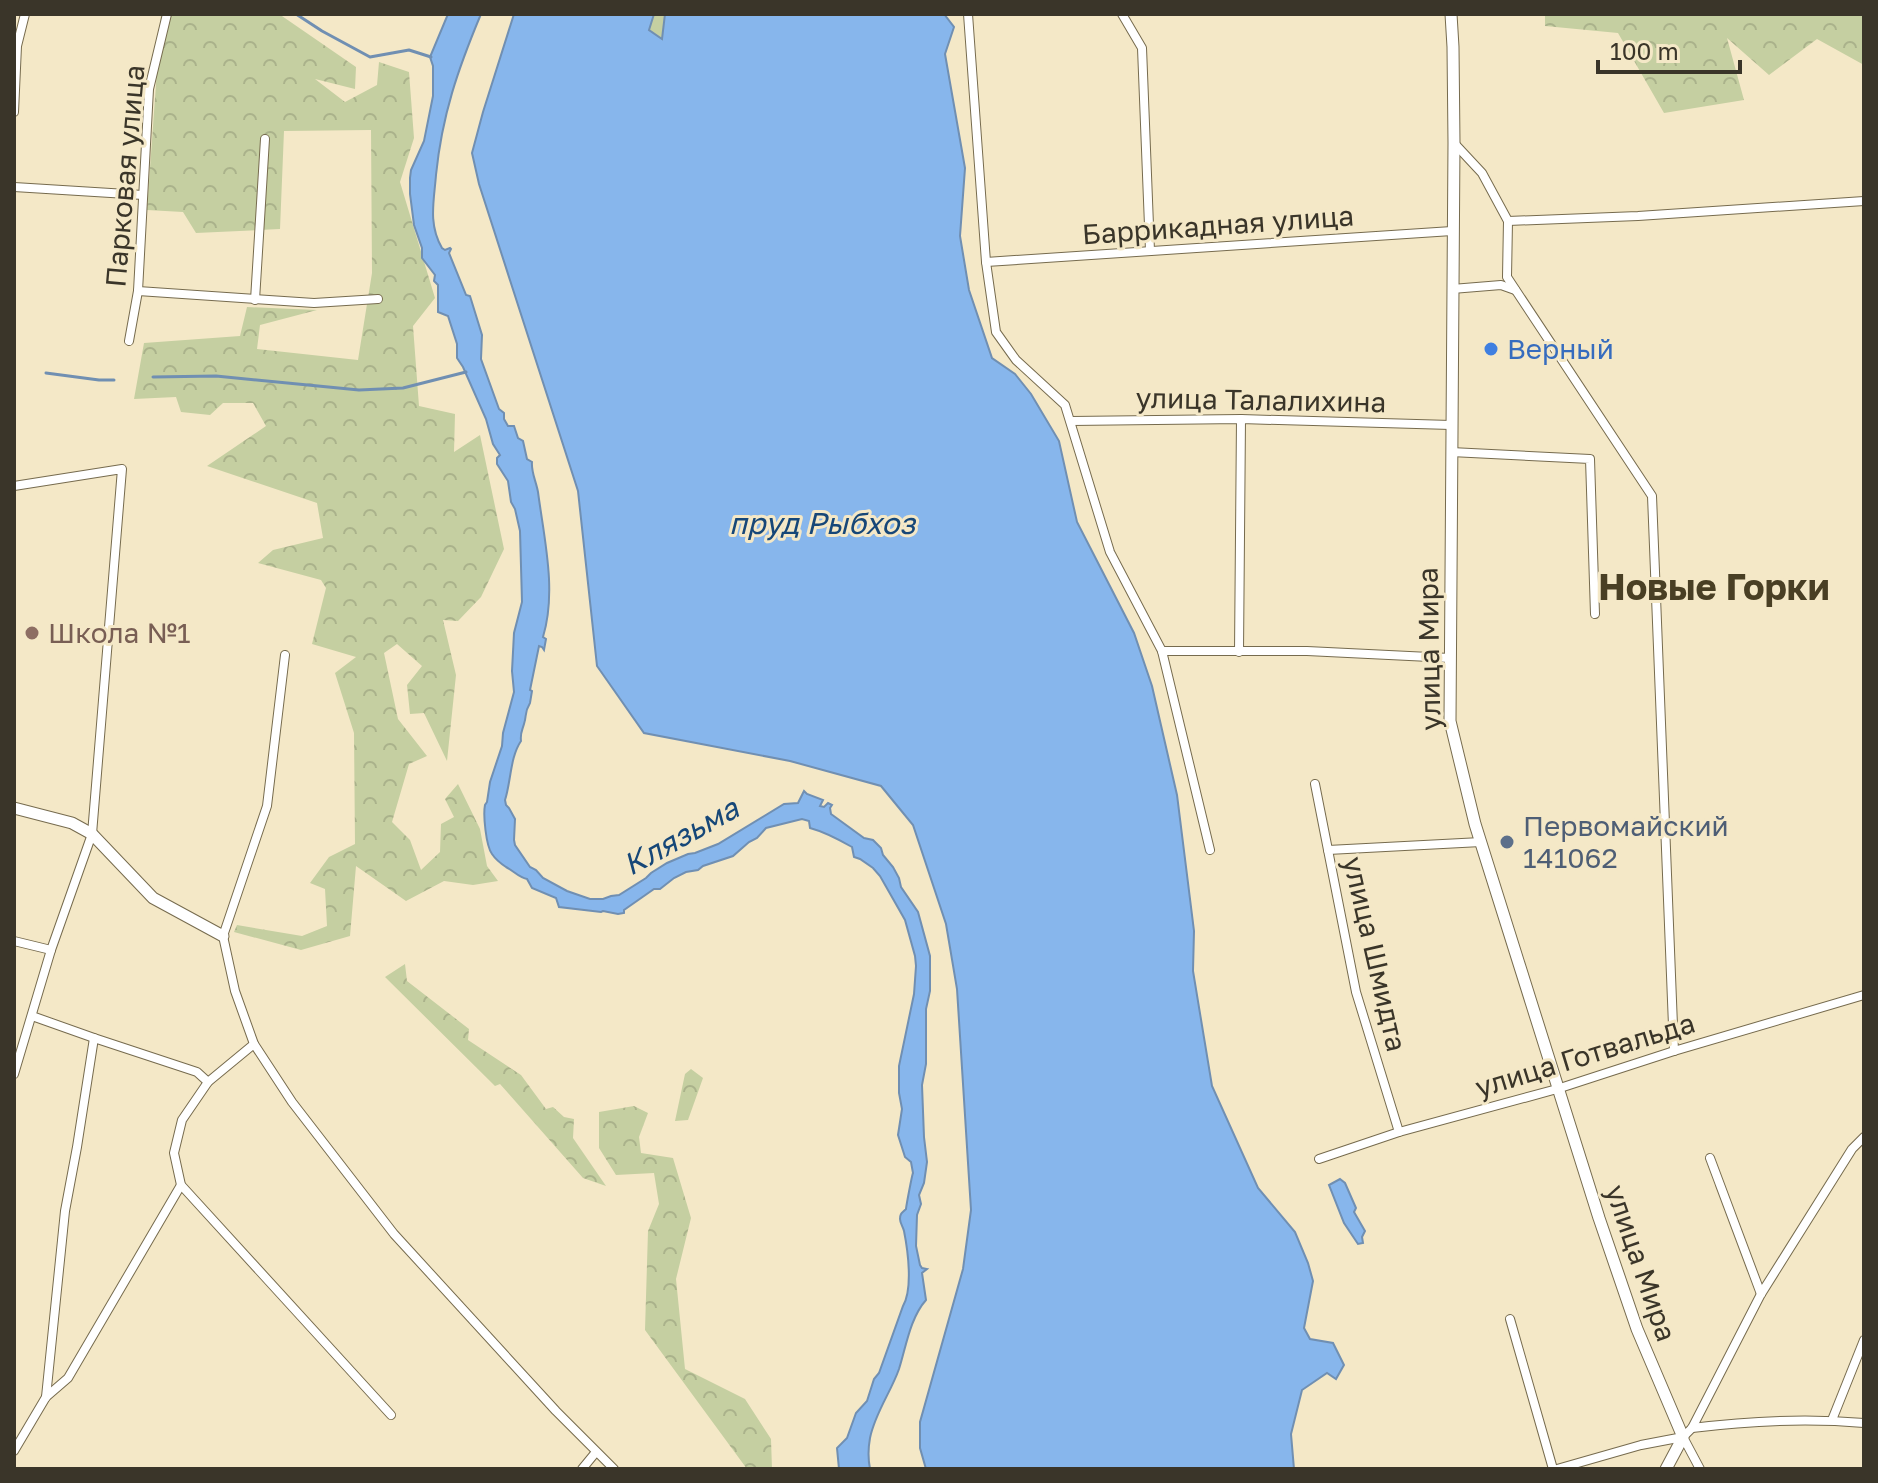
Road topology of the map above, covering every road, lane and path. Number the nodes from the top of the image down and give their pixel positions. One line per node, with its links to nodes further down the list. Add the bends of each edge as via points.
1 (25, 14): 6 (street)
2 (167, 14): 11 (street, Парковая улица, via 149,89)
3 (968, 14): 16 (street)
4 (1122, 14): 15 (street, via 1142,48)
5 (1451, 14): 9 (street, улица Мира)
6 (14, 100): 7 (street)
7 (14, 112)
8 (265, 139): 21 (street)
9 (1454, 143): 13 (street, via 1482,173); 14 (street, улица Мира)
10 (14, 187): 11 (street)
11 (143, 195): 19 (street, Парковая улица)
12 (1864, 201): 13 (street)
13 (1508, 221): 18 (street, via 1507,277)
14 (1452, 231): 15 (street, Баррикадная улица); 17 (street, улица Мира)
15 (1150, 251): 16 (street, Баррикадная улица)
16 (986, 262): 24 (street, via 996,332 1016,360 1065,405)
17 (1452, 289): 18 (street, via 1501,285); 25 (street, улица Мира)
18 (1515, 290): 46 (street, via 1652,496)
19 (138, 291): 21 (street); 22 (street, Парковая улица)
20 (378, 299): 21 (street)
21 (255, 300)
22 (129, 341)
23 (1241, 419): 24 (street, улица Талалихина); 25 (street, улица Талалихина); 30 (street)
24 (1071, 421): 29 (street, via 1110,552)
25 (1451, 425): 26 (street, улица Мира)
26 (1451, 452): 28 (street, via 1590,459); 32 (street, улица Мира)
27 (14, 486): 35 (street, via 122,469)
28 (1595, 614)
29 (1162, 651): 30 (street); 37 (street)
30 (1239, 652): 32 (street)
31 (285, 655): 39 (street, via 267,806)
32 (1450, 658): 36 (street, улица Мира, via 1450,721)
33 (1315, 784): 38 (street, улица Шмидта)
34 (14, 808): 35 (street, via 72,823)
35 (92, 834): 39 (street, via 153,898); 41 (street)
36 (1481, 842): 38 (street); 49 (street, улица Мира)
37 (1210, 850)
38 (1328, 850): 50 (street, улица Шмидта, via 1356,992)
39 (223, 936): 45 (street)
40 (14, 941): 41 (street)
41 (51, 950): 43 (street)
42 (1864, 995): 46 (street, улица Готвальда)
43 (32, 1016): 44 (street); 47 (street)
44 (94, 1038): 48 (street, via 197,1072); 60 (street, via 65,1211)
45 (254, 1044): 48 (street); 67 (street, via 394,1234)
46 (1674, 1051): 49 (street, улица Готвальда)
47 (14, 1074)
48 (208, 1082): 56 (street, via 182,1120 174,1153)
49 (1557, 1089): 50 (street, улица Готвальда); 65 (street, улица Мира, via 1637,1329)
50 (1399, 1132): 55 (street, улица Готвальда)
51 (1864, 1137): 52 (street)
52 (1852, 1149): 53 (street); 57 (street)
53 (1864, 1153)
54 (1710, 1158): 57 (street)
55 (1319, 1159)
56 (181, 1185): 60 (street, via 68,1378); 61 (street)
57 (1761, 1294): 64 (street)
58 (1510, 1319): 70 (street)
59 (1864, 1340): 62 (street)
60 (46, 1397): 66 (street)
61 (391, 1415)
62 (1832, 1420): 63 (street); 64 (street)
63 (1864, 1423)
64 (1692, 1428): 65 (street)
65 (1683, 1437): 70 (street); 71 (street); 72 (street)
66 (14, 1451)
67 (596, 1452): 68 (street); 69 (street)
68 (582, 1469)
69 (614, 1469)
70 (1555, 1469)
71 (1666, 1469)
72 (1700, 1469)

